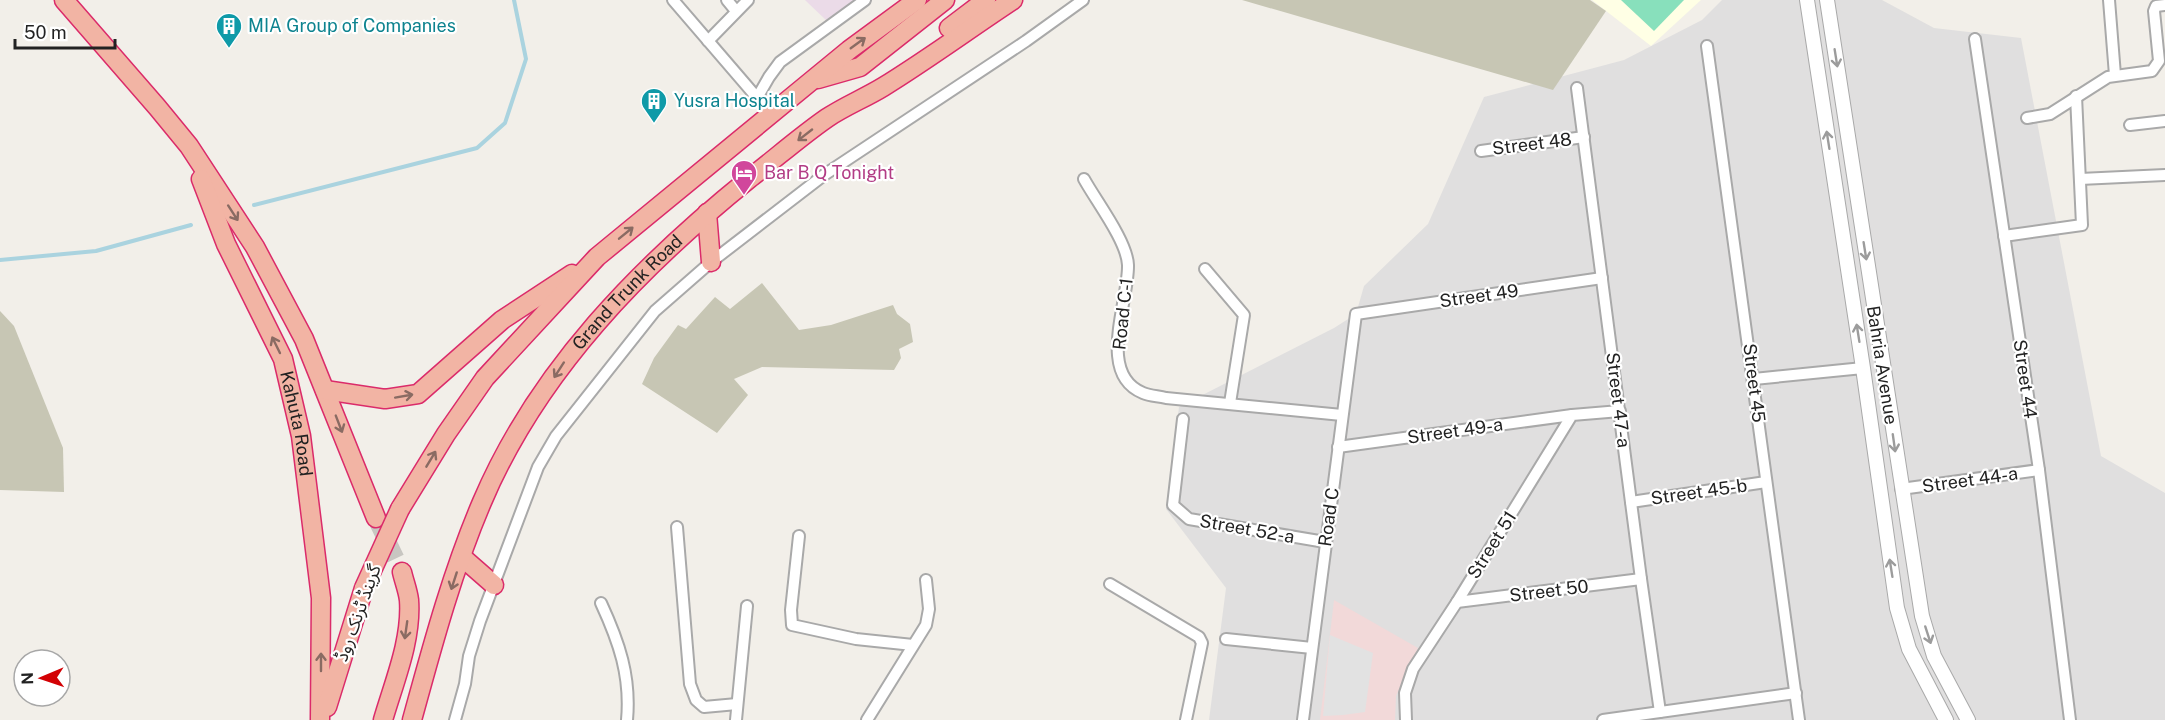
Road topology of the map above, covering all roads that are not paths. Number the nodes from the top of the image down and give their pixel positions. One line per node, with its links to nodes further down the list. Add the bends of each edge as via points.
1 (64, 0): 30 (highway, Kahuta Road)
2 (673, 0): 17 (street)
3 (727, 0): 15 (street)
4 (748, 0): 15 (street)
5 (865, 0): 23 (street, via 780,62)
6 (917, 0): 20 (highway, one-way to 6)
7 (945, 0): 20 (highway, via 860,67)
8 (986, 0): 25 (highway)
9 (1012, 0): 25 (highway, Grand Trunk Road, via 883,87)
10 (1083, 0): 38 (street, via 824,175)
11 (1807, 0): 42 (street, Bahria Avenue, one-way to 11)
12 (1827, 0): 53 (street, Bahria Avenue, one-way to 53)
13 (2109, 0): 19 (street)
14 (2165, 4): 19 (street, via 2156,6 2154,11 2159,61 2155,68)
15 (736, 11): 17 (street)
16 (1975, 39): 36 (street, Street 44)
17 (708, 41): 23 (street)
18 (1707, 46): 43 (street, Street 45)
19 (2115, 75): 22 (street)
20 (811, 81): 24 (highway)
21 (1577, 88): 29 (street, Street 47-a)
22 (2076, 96): 26 (street, via 2050,114); 34 (street)
23 (757, 98): 24 (street)
24 (771, 114): 37 (highway, one-way to 24)
25 (829, 117): 35 (highway, Grand Trunk Road, one-way to 35)
26 (2027, 118)
27 (2165, 120): 28 (street)
28 (2130, 125)
29 (1584, 137): 31 (street, Street 48); 40 (street, Street 47-a)
30 (189, 146): 44 (highway, Kahuta Road, one-way to 44, via 255,247); 74 (highway, Kahuta Road, one-way to 30, via 321,598 301,436 283,359 226,244)
31 (1481, 151)
32 (2165, 175): 34 (street)
33 (1084, 179): 45 (street, Road C-1, via 1124,247 1128,265 1118,360 1126,381 1142,393)
34 (2080, 179): 36 (street, via 2082,225)
35 (707, 213): 38 (highway); 59 (highway, Grand Trunk Road, one-way to 59, via 612,304 568,356 512,443 482,501)
36 (2004, 236): 51 (street, Street 44)
37 (597, 257): 44 (highway, Kahuta Road, one-way to 37, via 386,399 418,394 502,320); 74 (highway, گرینڈ ٹرنک روڈ, one-way to 37, bridge, via 364,588 400,509 485,378)
38 (711, 262): 64 (street, via 655,311 556,436 538,467)
39 (1205, 268): 45 (street, via 1244,315)
40 (1602, 278): 41 (street, Street 49); 46 (street, Street 47-a)
41 (1356, 314): 47 (street, Road C)
42 (1863, 368): 43 (street); 86 (street, Bahria Avenue, one-way to 42, via 1909,649 1897,608)
43 (1754, 379): 52 (street, Street 45)
44 (326, 390): 55 (highway, Kahuta Road, one-way to 55)
45 (1230, 403): 47 (street, Road C-1)
46 (1620, 411): 48 (street); 54 (street, Street 47-a)
47 (1342, 415): 50 (street, Road C)
48 (1572, 415): 50 (street, Street 49-a); 65 (street, Street 51)
49 (1183, 419): 58 (street, Street 52-a, via 1173,505 1189,519)
50 (1338, 447): 58 (street, Road C)
51 (2038, 470): 53 (street, Street 44-a); 88 (street, Street 44)
52 (1766, 482): 54 (street, Street 45-b); 71 (street, Street 45)
53 (1901, 489): 87 (street, Bahria Avenue, one-way to 87, via 1922,616 1934,656)
54 (1631, 502): 61 (street, Street 47-a)
55 (376, 518)
56 (677, 527): 72 (street, via 690,684 704,708)
57 (799, 537): 69 (street, via 792,625 856,639)
58 (1325, 542): 70 (street, Road C)
59 (462, 557): 64 (highway); 76 (highway, Grand Trunk Road, one-way to 76)
60 (402, 572): 75 (highway, one-way to 75, via 409,600 407,630)
61 (1641, 579): 65 (street, Street 50); 73 (street, Street 47-a)
62 (926, 580): 69 (street, via 926,625)
63 (1110, 584): 81 (street, via 1199,637 1202,643)
64 (494, 585): 77 (street, via 469,657)
65 (1457, 602): 83 (street, Street 51, via 1413,669 1405,693)
66 (601, 603): 78 (street, via 617,636 628,687)
67 (747, 606): 72 (street)
68 (1226, 639): 70 (street)
69 (913, 645): 80 (street)
70 (1312, 648): 82 (street, Road C)
71 (1796, 693): 73 (street); 85 (street, Street 45)
72 (737, 704): 79 (street)
73 (1660, 712): 84 (street)
74 (322, 720)
75 (383, 720)
76 (412, 720)
77 (455, 720)
78 (627, 720)
79 (736, 720)
80 (867, 720)
81 (1186, 720)
82 (1303, 720)
83 (1406, 720)
84 (1603, 720)
85 (1799, 720)
86 (1946, 720)
87 (1968, 720)
88 (2070, 720)

